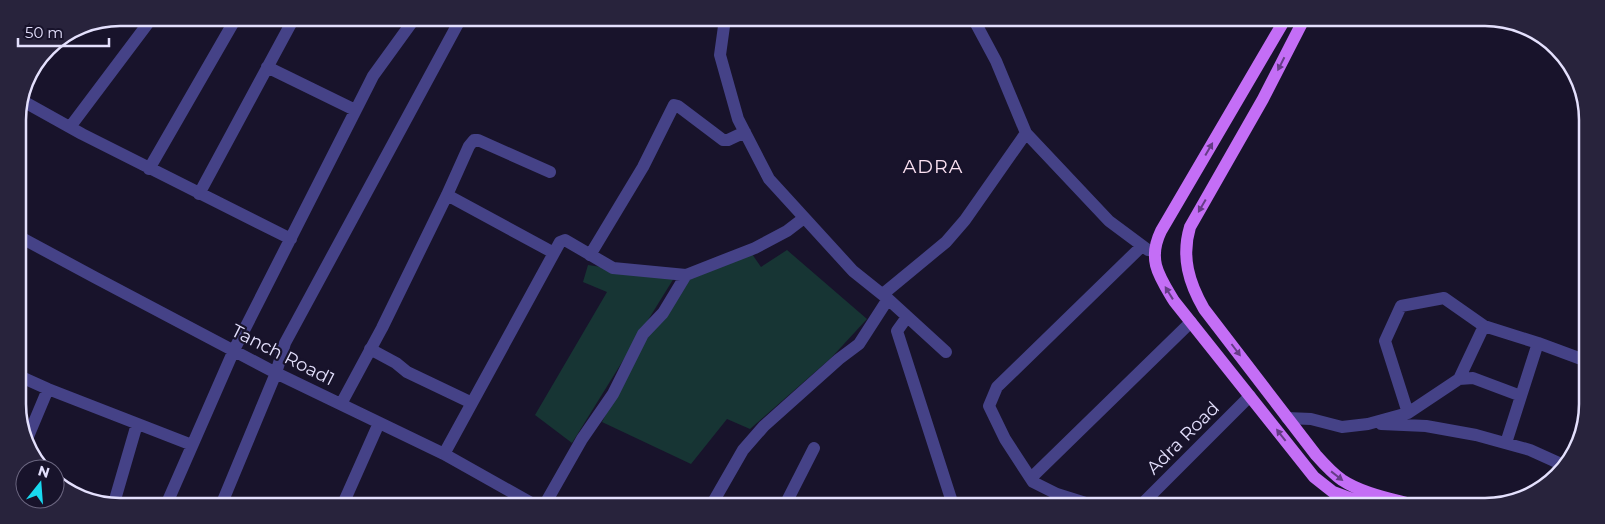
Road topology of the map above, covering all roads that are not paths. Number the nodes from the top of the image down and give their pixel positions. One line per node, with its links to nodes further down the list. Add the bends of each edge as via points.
1 (146, 26): 13 (street)
2 (231, 26): 16 (street)
3 (290, 26): 10 (street)
4 (409, 26): 12 (street, via 373,76)
5 (457, 26): 37 (street, via 285,343)
6 (724, 26): 14 (street, via 720,55 738,119)
7 (977, 26): 15 (street, via 996,61)
8 (1281, 26): 25 (main road, one-way to 8, via 1161,231)
9 (1300, 26): 46 (main road, one-way to 46, via 1263,99 1190,227 1185,248 1189,276 1199,301)
10 (267, 67): 12 (street); 18 (street)
11 (28, 104): 13 (street)
12 (355, 110): 21 (street)
13 (70, 127): 16 (street)
14 (745, 132): 20 (street, via 769,179); 26 (street, via 723,140 674,105 643,168)
15 (1026, 133): 23 (street, via 1109,222); 28 (street, via 965,220)
16 (149, 169): 18 (street)
17 (550, 172): 19 (street, via 474,140)
18 (200, 194): 21 (street)
19 (447, 196): 24 (street); 33 (street)
20 (804, 218): 27 (street, via 755,248); 28 (street, via 854,271)
21 (291, 239): 34 (street)
22 (26, 240): 34 (street, Tanch Road1)
23 (1142, 246): 25 (street); 56 (street, via 997,387 989,406)
24 (554, 253): 26 (street, via 560,242 565,240); 43 (street)
25 (1154, 254): 30 (main road, one-way to 25, via 1160,278)
26 (590, 255): 27 (street, via 613,268)
27 (686, 274): 62 (street, via 663,313 643,334 612,394)
28 (886, 297): 29 (street); 63 (street, via 859,344 764,426 743,450)
29 (907, 317): 35 (street); 65 (street, via 897,331)
30 (1191, 322): 41 (main road); 56 (street)
31 (1484, 326): 32 (street); 39 (street); 45 (street, via 1444,298 1401,306 1385,341)
32 (1538, 343): 36 (street); 42 (street)
33 (370, 349): 43 (street, via 407,372); 44 (street)
34 (234, 350): 37 (street, Tanch Road1); 52 (street)
35 (946, 352)
36 (1579, 358)
37 (276, 372): 44 (street, Tanch Road1); 59 (street)
38 (26, 379): 40 (street)
39 (1459, 379): 42 (street, via 1473,378); 45 (street)
40 (48, 389): 48 (street); 50 (street)
41 (1250, 396): 67 (street, Adra Road); 68 (main road, one-way to 41, via 1314,477)
42 (1521, 396): 51 (street)
43 (472, 403): 54 (street)
44 (341, 404): 47 (street, Tanch Road1)
45 (1408, 413): 49 (street)
46 (1287, 418): 49 (street, via 1311,419 1342,427); 69 (main road, one-way to 69, via 1333,474 1343,481)
47 (379, 423): 54 (street, Tanch Road1); 60 (street)
48 (137, 424): 52 (street); 57 (street)
49 (1368, 424): 51 (street, via 1426,426)
50 (30, 431)
51 (1506, 443): 55 (street)
52 (192, 445): 58 (street)
53 (814, 448): 64 (street)
54 (444, 454): 61 (street, Tanch Road1)
55 (1558, 462)
56 (1030, 478): 66 (street)
57 (116, 498)
58 (169, 498)
59 (224, 498)
60 (346, 498)
61 (522, 498)
62 (548, 498)
63 (715, 498)
64 (789, 498)
65 (951, 498)
66 (1070, 498)
67 (1149, 498)
68 (1346, 498)
69 (1391, 498)

